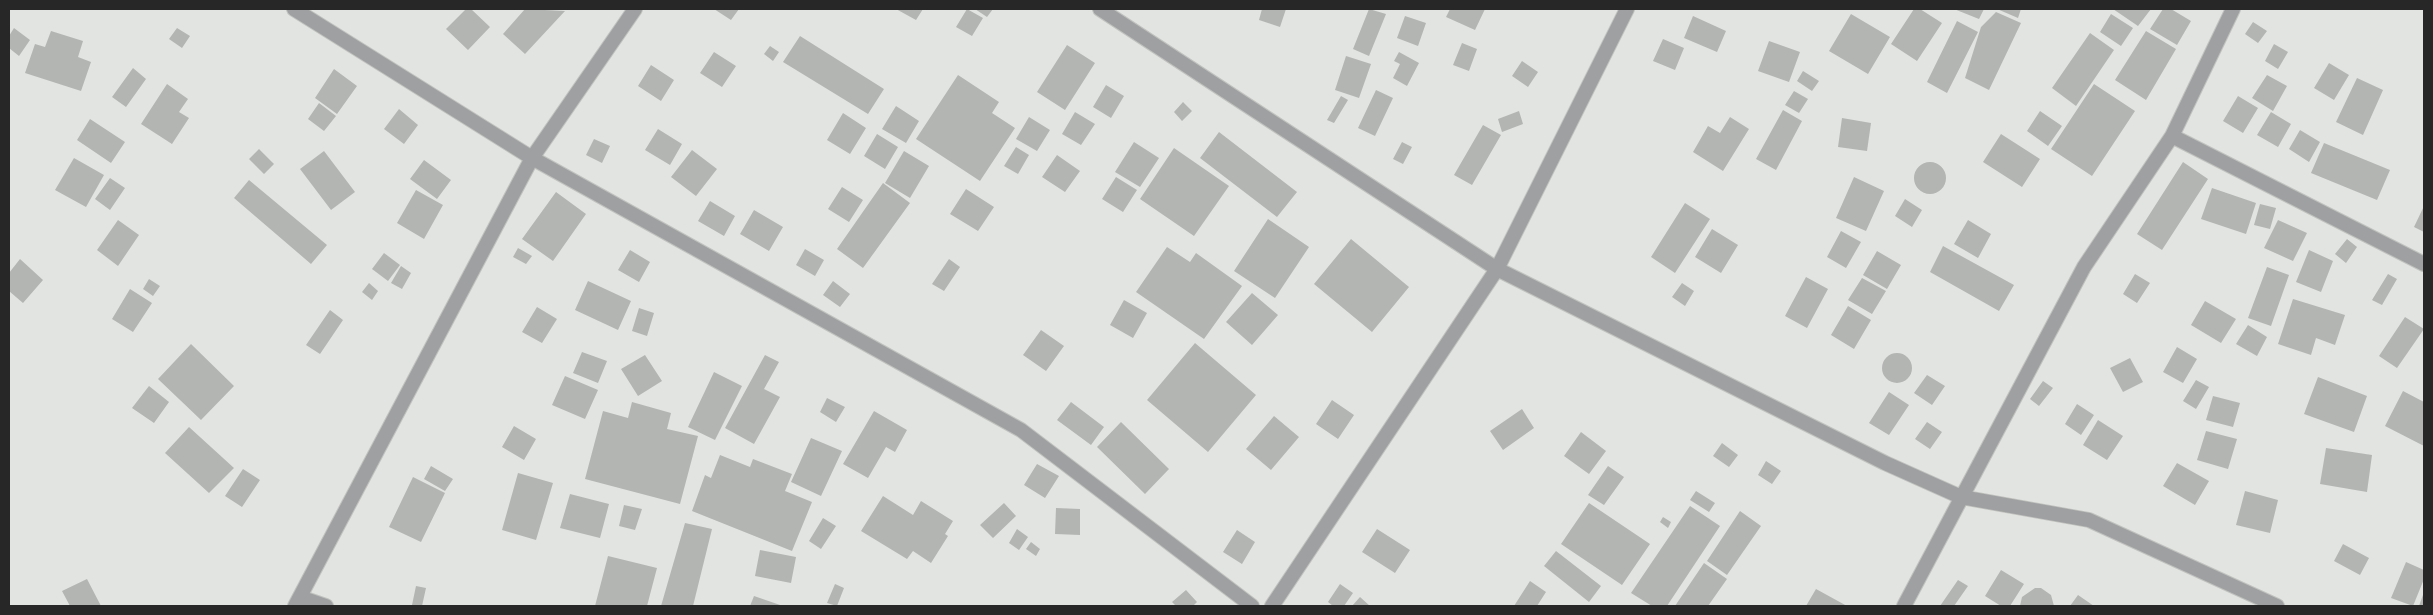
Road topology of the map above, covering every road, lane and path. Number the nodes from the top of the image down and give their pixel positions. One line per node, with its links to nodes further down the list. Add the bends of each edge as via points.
1 (294, 9): 7 (street)
2 (636, 9): 7 (street)
3 (1100, 9): 9 (street)
4 (1627, 9): 9 (street)
5 (2234, 9): 6 (street)
6 (2172, 136): 8 (street); 10 (street, via 2084,267)
7 (532, 158): 11 (street); 13 (street, via 1021,430)
8 (2424, 264)
9 (1497, 269): 10 (street, via 1885,463); 14 (street)
10 (1961, 497): 15 (street); 16 (street, via 2089,520)
11 (297, 602): 12 (street)
12 (326, 606)
13 (1252, 606)
14 (1272, 606)
15 (1904, 606)
16 (2276, 606)

